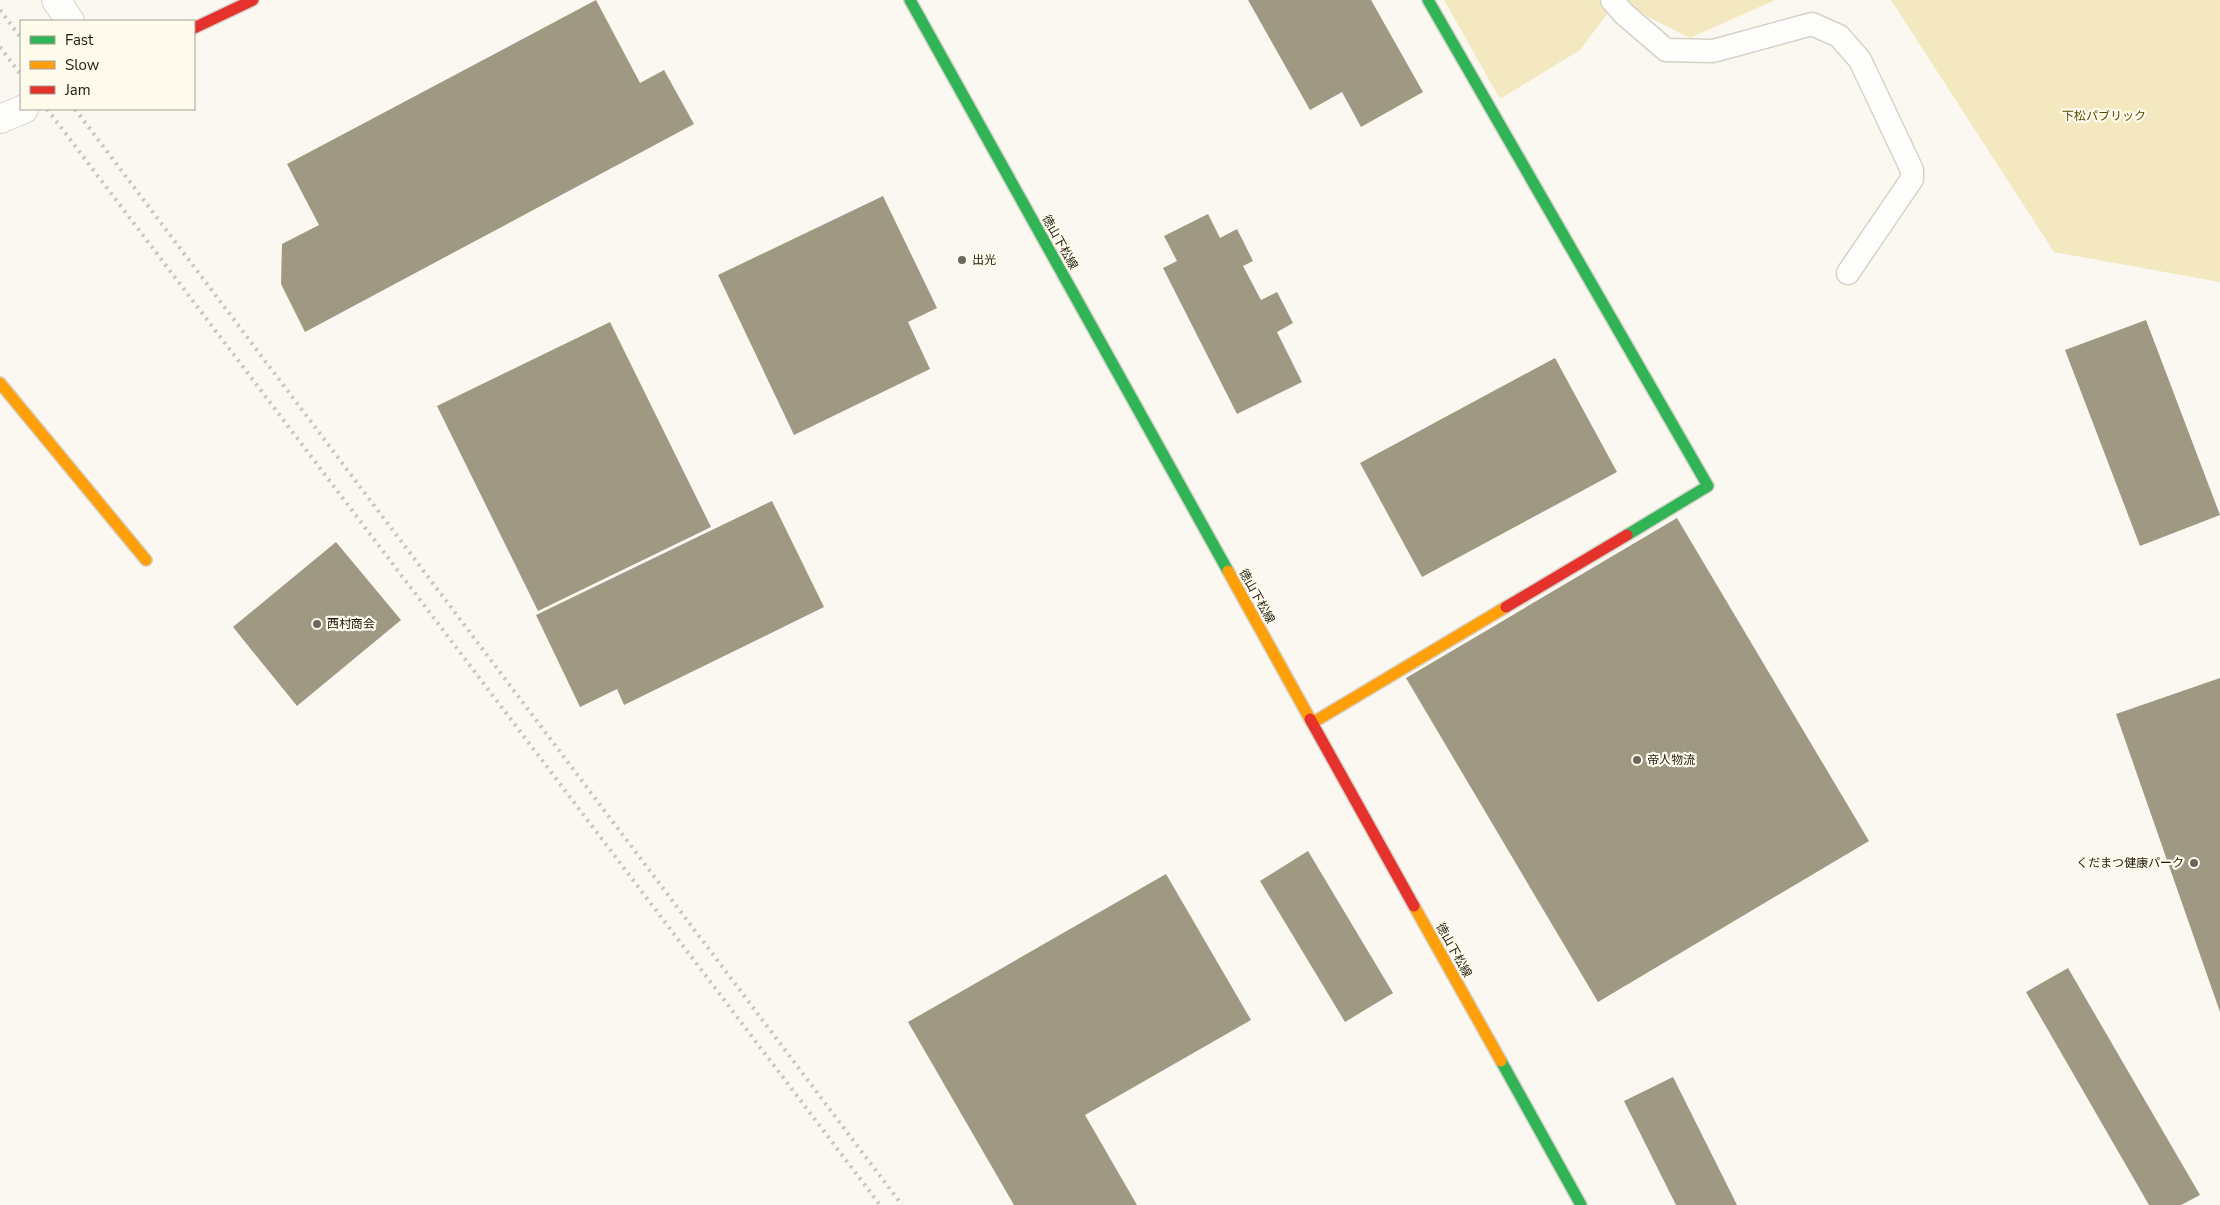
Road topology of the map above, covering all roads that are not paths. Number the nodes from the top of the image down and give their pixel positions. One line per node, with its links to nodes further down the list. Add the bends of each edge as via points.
1 (56, 0): 6 (street)
2 (253, 0): 7 (main road)
3 (910, 0): 13 (main road, 徳山下松線)
4 (1428, 0): 13 (main road, via 1708,486)
5 (1612, 0): 10 (lane, via 1666,50 1713,51 1812,24 1839,36 1860,60 1912,170 1912,179)
6 (69, 20)
7 (195, 28)
8 (22, 110): 9 (street)
9 (0, 119)
10 (1848, 273)
11 (0, 383): 12 (main road)
12 (146, 560)
13 (1312, 723): 14 (main road, 徳山下松線)
14 (1581, 1205)

